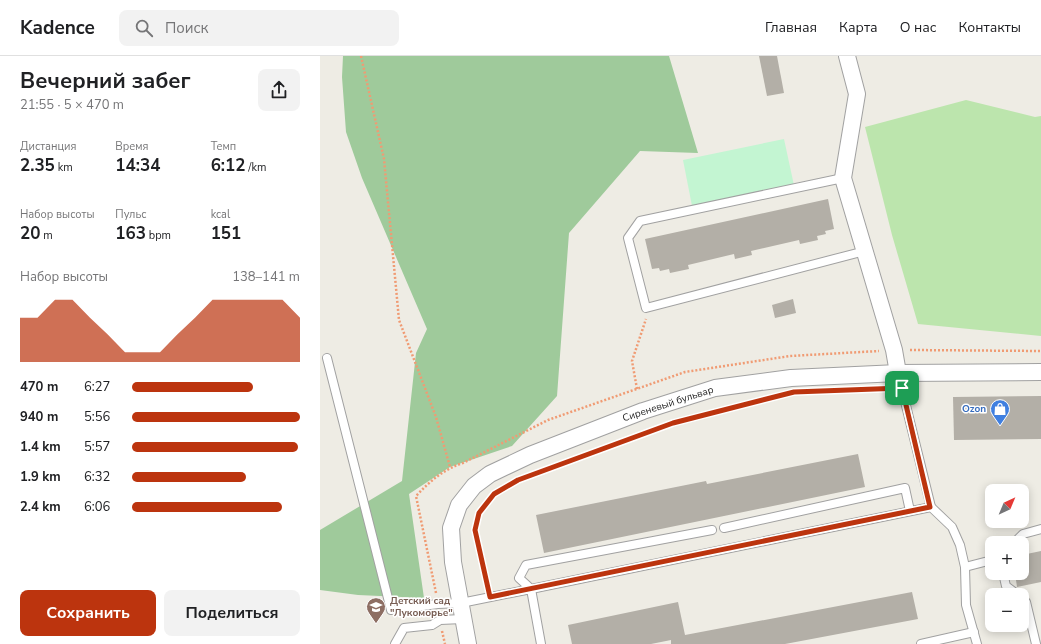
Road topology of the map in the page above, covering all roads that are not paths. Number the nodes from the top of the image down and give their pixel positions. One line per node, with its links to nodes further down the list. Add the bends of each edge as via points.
1 (847, 56): 2 (street, via 857,94)
2 (843, 178): 3 (street); 3 (lane, via 640,221 628,238 646,308)
3 (865, 251): 6 (street, via 894,350)
4 (326, 358): 16 (lane, via 391,610)
5 (1041, 372): 6 (street, Сиреневый бульвар)
6 (898, 373): 7 (lane); 16 (street, Сиреневый бульвар, via 791,378 715,388 593,430 490,474 474,486 459,505 451,528 453,562)
7 (930, 507): 8 (lane); 14 (lane, via 952,526)
8 (910, 511): 9 (lane, via 905,488); 15 (lane)
9 (724, 528)
10 (1041, 529): 12 (lane)
11 (712, 530): 15 (lane, via 526,564 518,578)
12 (1021, 536)
13 (985, 562): 14 (lane)
14 (965, 566): 19 (lane, via 966,605)
15 (531, 590): 16 (lane); 22 (lane)
16 (461, 603): 18 (street, Сиреневый бульвар)
17 (1029, 615): 25 (lane)
18 (463, 619): 20 (lane, via 440,620 432,625 404,628); 21 (street, Сиреневый бульвар)
19 (974, 632): 23 (lane); 24 (lane)
20 (395, 644)
21 (468, 644)
22 (541, 644)
23 (921, 644)
24 (977, 644)
25 (1036, 644)

